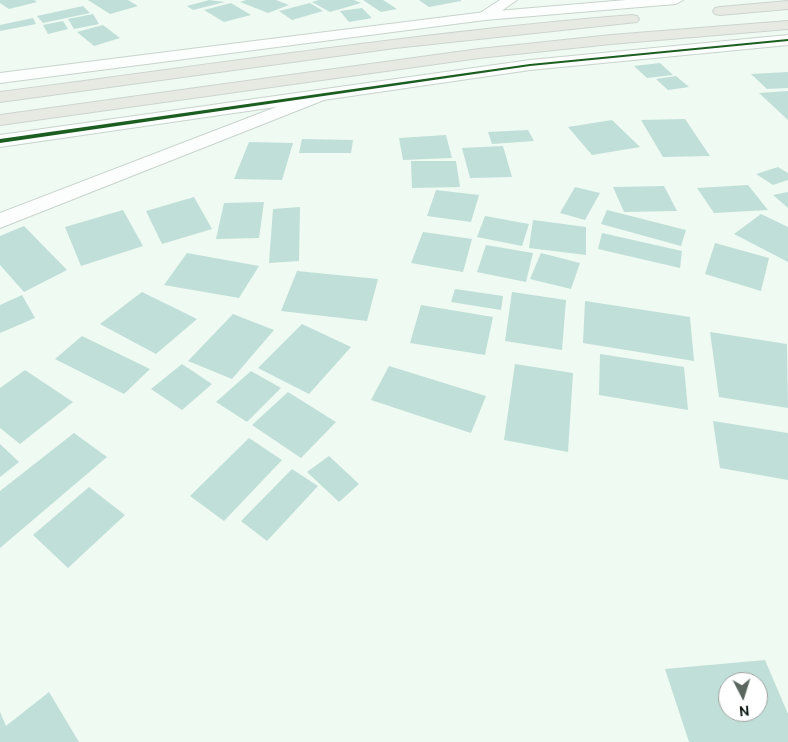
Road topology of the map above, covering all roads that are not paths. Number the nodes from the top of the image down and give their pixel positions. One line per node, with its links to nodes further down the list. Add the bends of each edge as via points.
1 (510, 0): 5 (street)
2 (788, 5): 4 (highway)
3 (677, 8): 5 (street); 10 (highway)
4 (705, 13)
5 (485, 16): 8 (street)
6 (788, 25): 11 (highway, via 607,39 434,59)
7 (788, 40): 9 (street, via 586,58)
8 (0, 78)
9 (318, 96): 12 (street); 13 (street)
10 (0, 97)
11 (0, 120)
12 (0, 141)
13 (0, 221)

